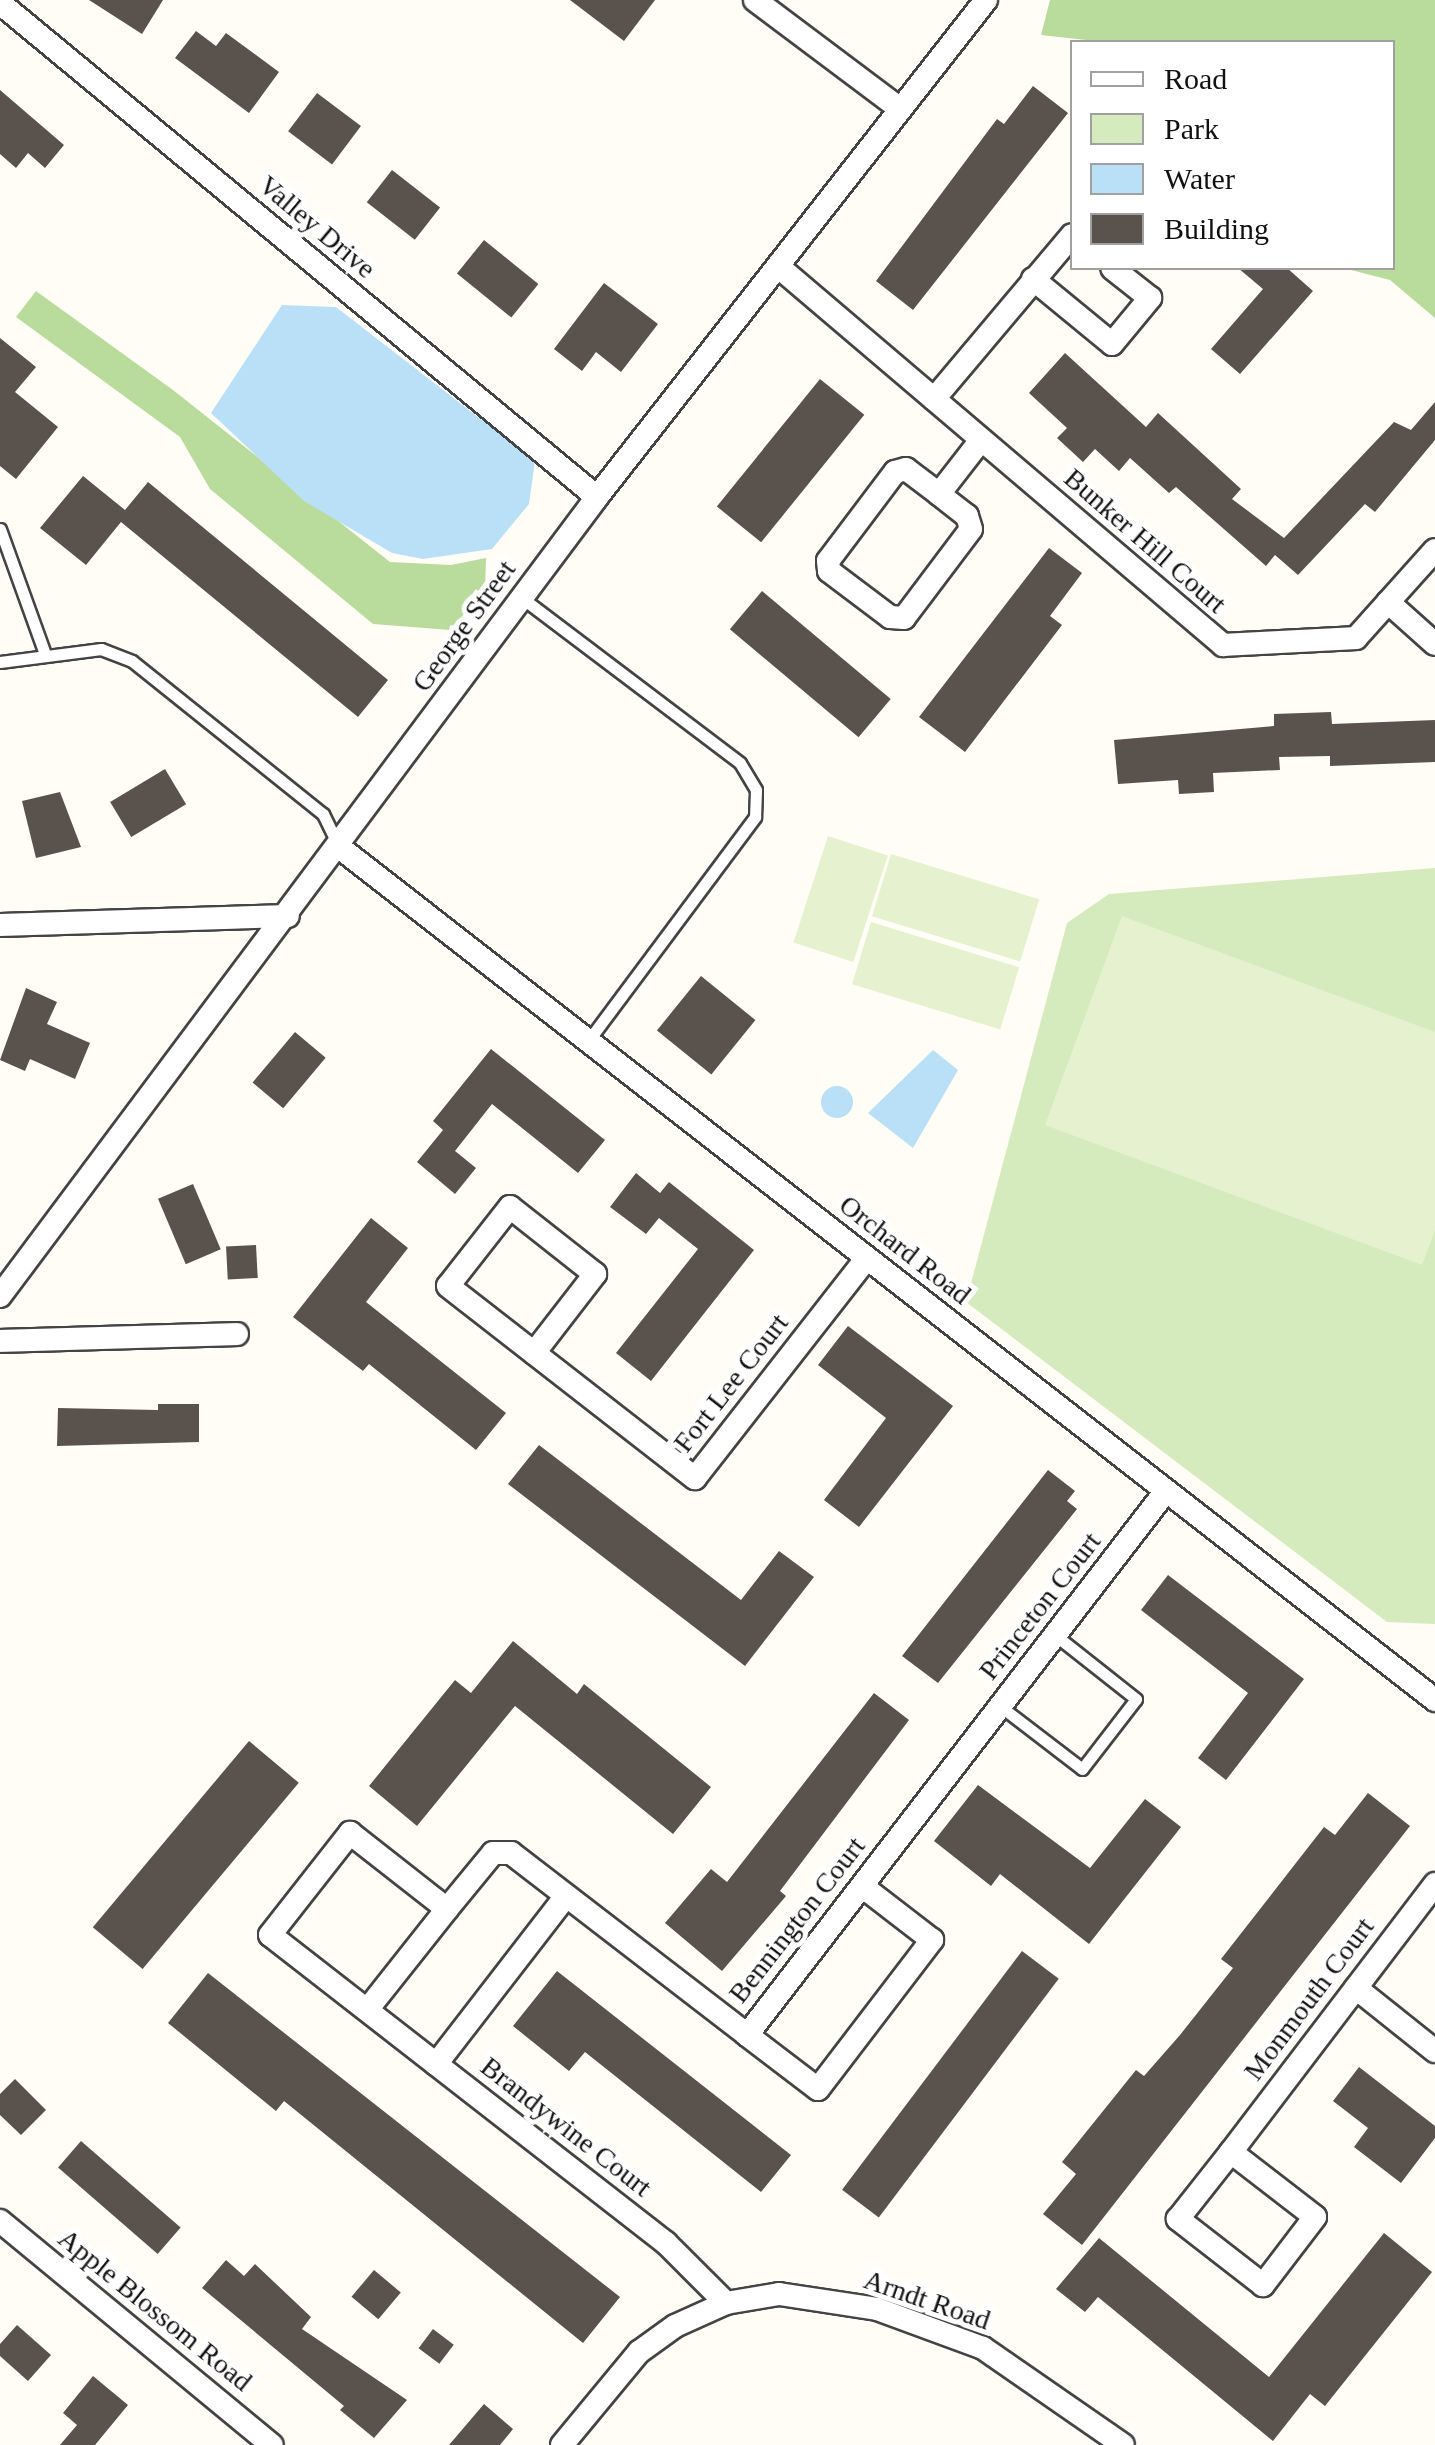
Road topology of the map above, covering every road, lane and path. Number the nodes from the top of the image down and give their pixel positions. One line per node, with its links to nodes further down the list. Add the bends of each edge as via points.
1 (756, 0): 4 (street)
2 (986, 0): 4 (street, George Street)
3 (0, 3): 12 (street, Valley Drive)
4 (900, 109): 6 (street, George Street)
5 (1070, 237): 8 (street)
6 (780, 268): 9 (street, Bunker Hill Court); 12 (street, George Street)
7 (1115, 270): 8 (street, via 1150,298 1112,344)
8 (1032, 279): 9 (street)
9 (934, 400): 10 (street, Bunker Hill Court)
10 (982, 440): 11 (street); 16 (street, Bunker Hill Court, via 1224,645 1356,638)
11 (939, 494): 11 (street, via 967,516 970,529 904,618 890,616 829,571 828,561 895,472 906,470)
12 (598, 496): 15 (street, George Street)
13 (0, 529): 18 (lane)
14 (1435, 550): 16 (street, Bunker Hill Court)
15 (522, 598): 20 (street, George Street); 23 (lane, via 740,764 756,790 755,817)
16 (1388, 602): 17 (street)
17 (1435, 644)
18 (45, 654): 19 (lane); 20 (lane, via 101,649 132,661 323,814)
19 (0, 662)
20 (339, 847): 21 (street, George Street); 23 (street, Orchard Road)
21 (288, 916): 22 (street); 25 (street, George Street)
22 (0, 925)
23 (588, 1041): 24 (street, Orchard Road)
24 (867, 1258): 28 (street, Fort Lee Court, via 695,1478); 29 (street, Orchard Road)
25 (0, 1296)
26 (237, 1334): 27 (street)
27 (0, 1341)
28 (534, 1353): 28 (street, Fort Lee Court, via 448,1286 510,1208 595,1274)
29 (1166, 1491): 30 (street, Princeton Court); 31 (street, Orchard Road)
30 (1054, 1636): 32 (street, Princeton Court); 32 (lane, via 1136,1699 1082,1769)
31 (1435, 1700)
32 (1000, 1706): 33 (street, Princeton Court)
33 (961, 1757): 34 (street, Bennington Court)
34 (862, 1886): 40 (street, Bennington Court); 40 (street, via 932,1940 864,2030 818,2089)
35 (566, 1896): 37 (street, Bennington Court, via 511,1853 493,1852); 40 (street, Bennington Court); 42 (street, Brandywine Court)
36 (1432, 1896): 38 (street, Monmouth Court)
37 (447, 1909): 39 (street); 39 (street, via 350,1833 270,1935)
38 (1356, 1988): 41 (street); 43 (street, Monmouth Court)
39 (368, 2010): 42 (street)
40 (747, 2034)
41 (1435, 2051)
42 (436, 2064): 45 (street, Brandywine Court, via 666,2243)
43 (1231, 2152): 43 (street, Monmouth Court, via 1315,2217 1262,2285 1178,2220)
44 (0, 2221): 46 (street, Apple Blossom Road)
45 (726, 2302): 47 (street, Arndt Road, via 639,2352); 48 (street, Arndt Road, via 780,2294 877,2308 920,2323 982,2348)
46 (272, 2445)
47 (562, 2445)
48 (1123, 2445)

